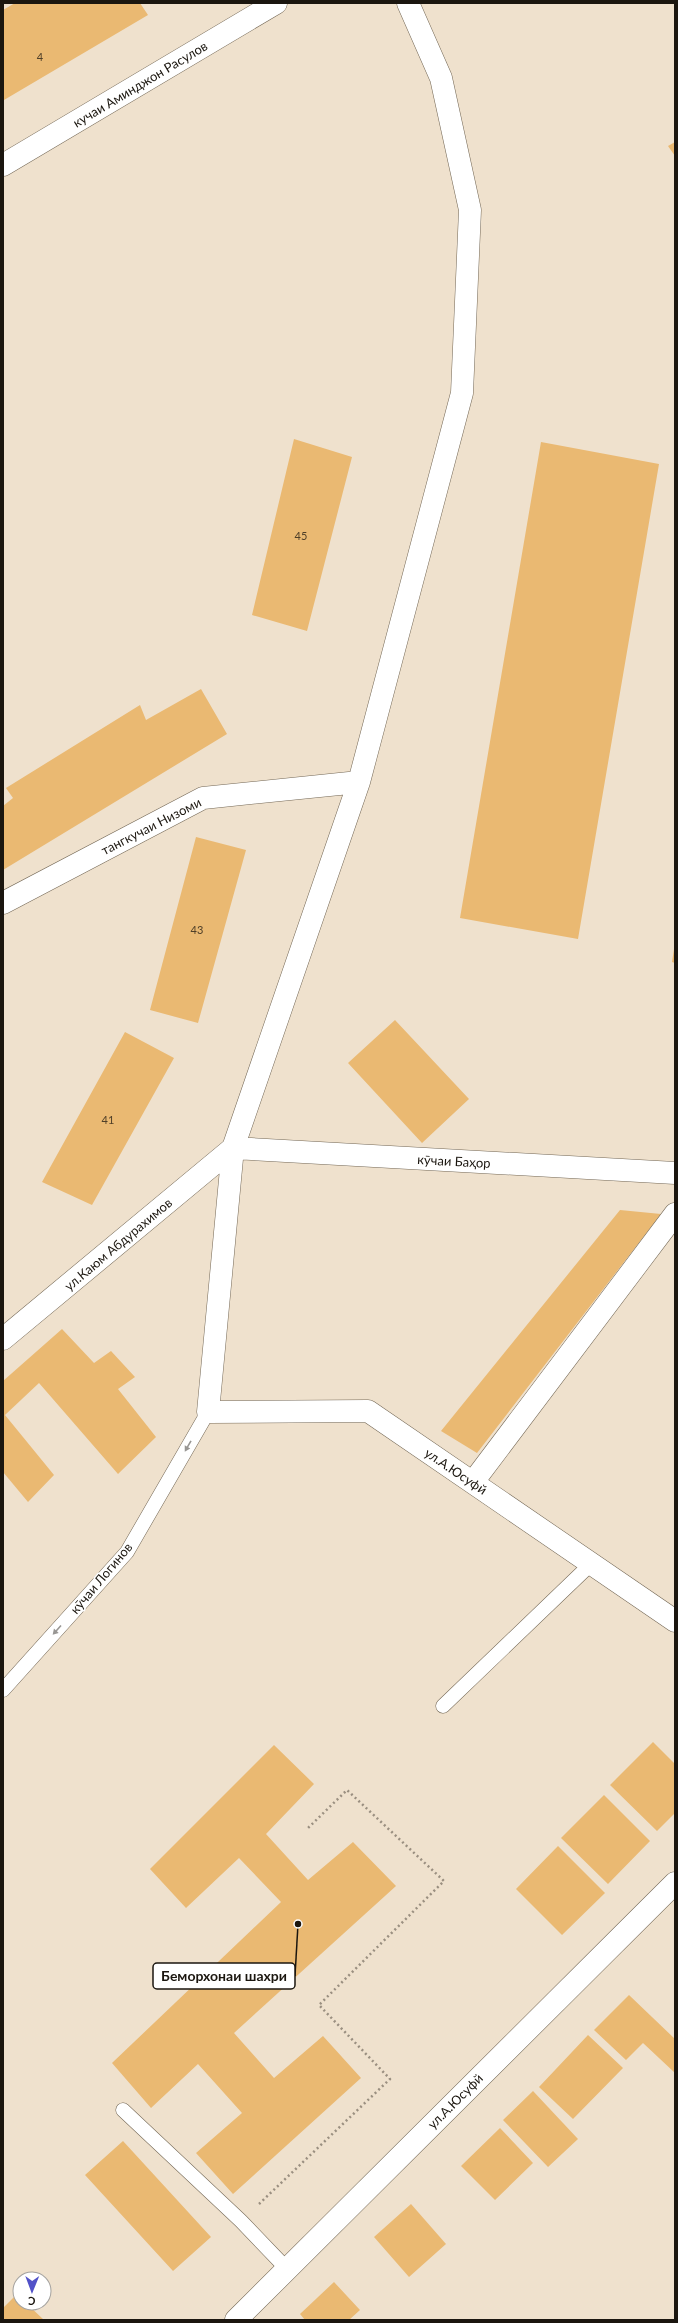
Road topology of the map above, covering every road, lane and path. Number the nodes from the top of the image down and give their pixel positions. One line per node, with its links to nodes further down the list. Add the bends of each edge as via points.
1 (276, 3): 3 (street, кучаи Аминджон Расулов)
2 (408, 3): 4 (street, via 441,78 470,210 462,393)
3 (3, 165)
4 (359, 782): 5 (street, тангкучаи Низоми, via 203,798); 6 (street)
5 (3, 902)
6 (233, 1148): 7 (street, кӯчаи Баҳор); 9 (street, ул.Каюм Абдурахимов); 10 (street)
7 (675, 1173)
8 (675, 1214): 11 (street)
9 (3, 1339)
10 (208, 1412): 11 (street, ул.А.Юсуфй, via 368,1411); 14 (lane, кӯчаи Логинов, one-way to 14, via 126,1552)
11 (473, 1482): 12 (street, ул.А.Юсуфй)
12 (592, 1564): 13 (street, ул.А.Юсуфй); 15 (lane)
13 (675, 1621)
14 (3, 1690)
15 (443, 1706)
16 (307, 1829): 19 (path, via 347,1790 444,1881 319,2005 390,2079)
17 (675, 1883): 20 (street, ул.А.Юсуфй)
18 (123, 2110): 19 (lane)
19 (242, 2221): 20 (lane)
20 (287, 2269): 21 (street, ул.А.Юсуфй)
21 (236, 2320)

